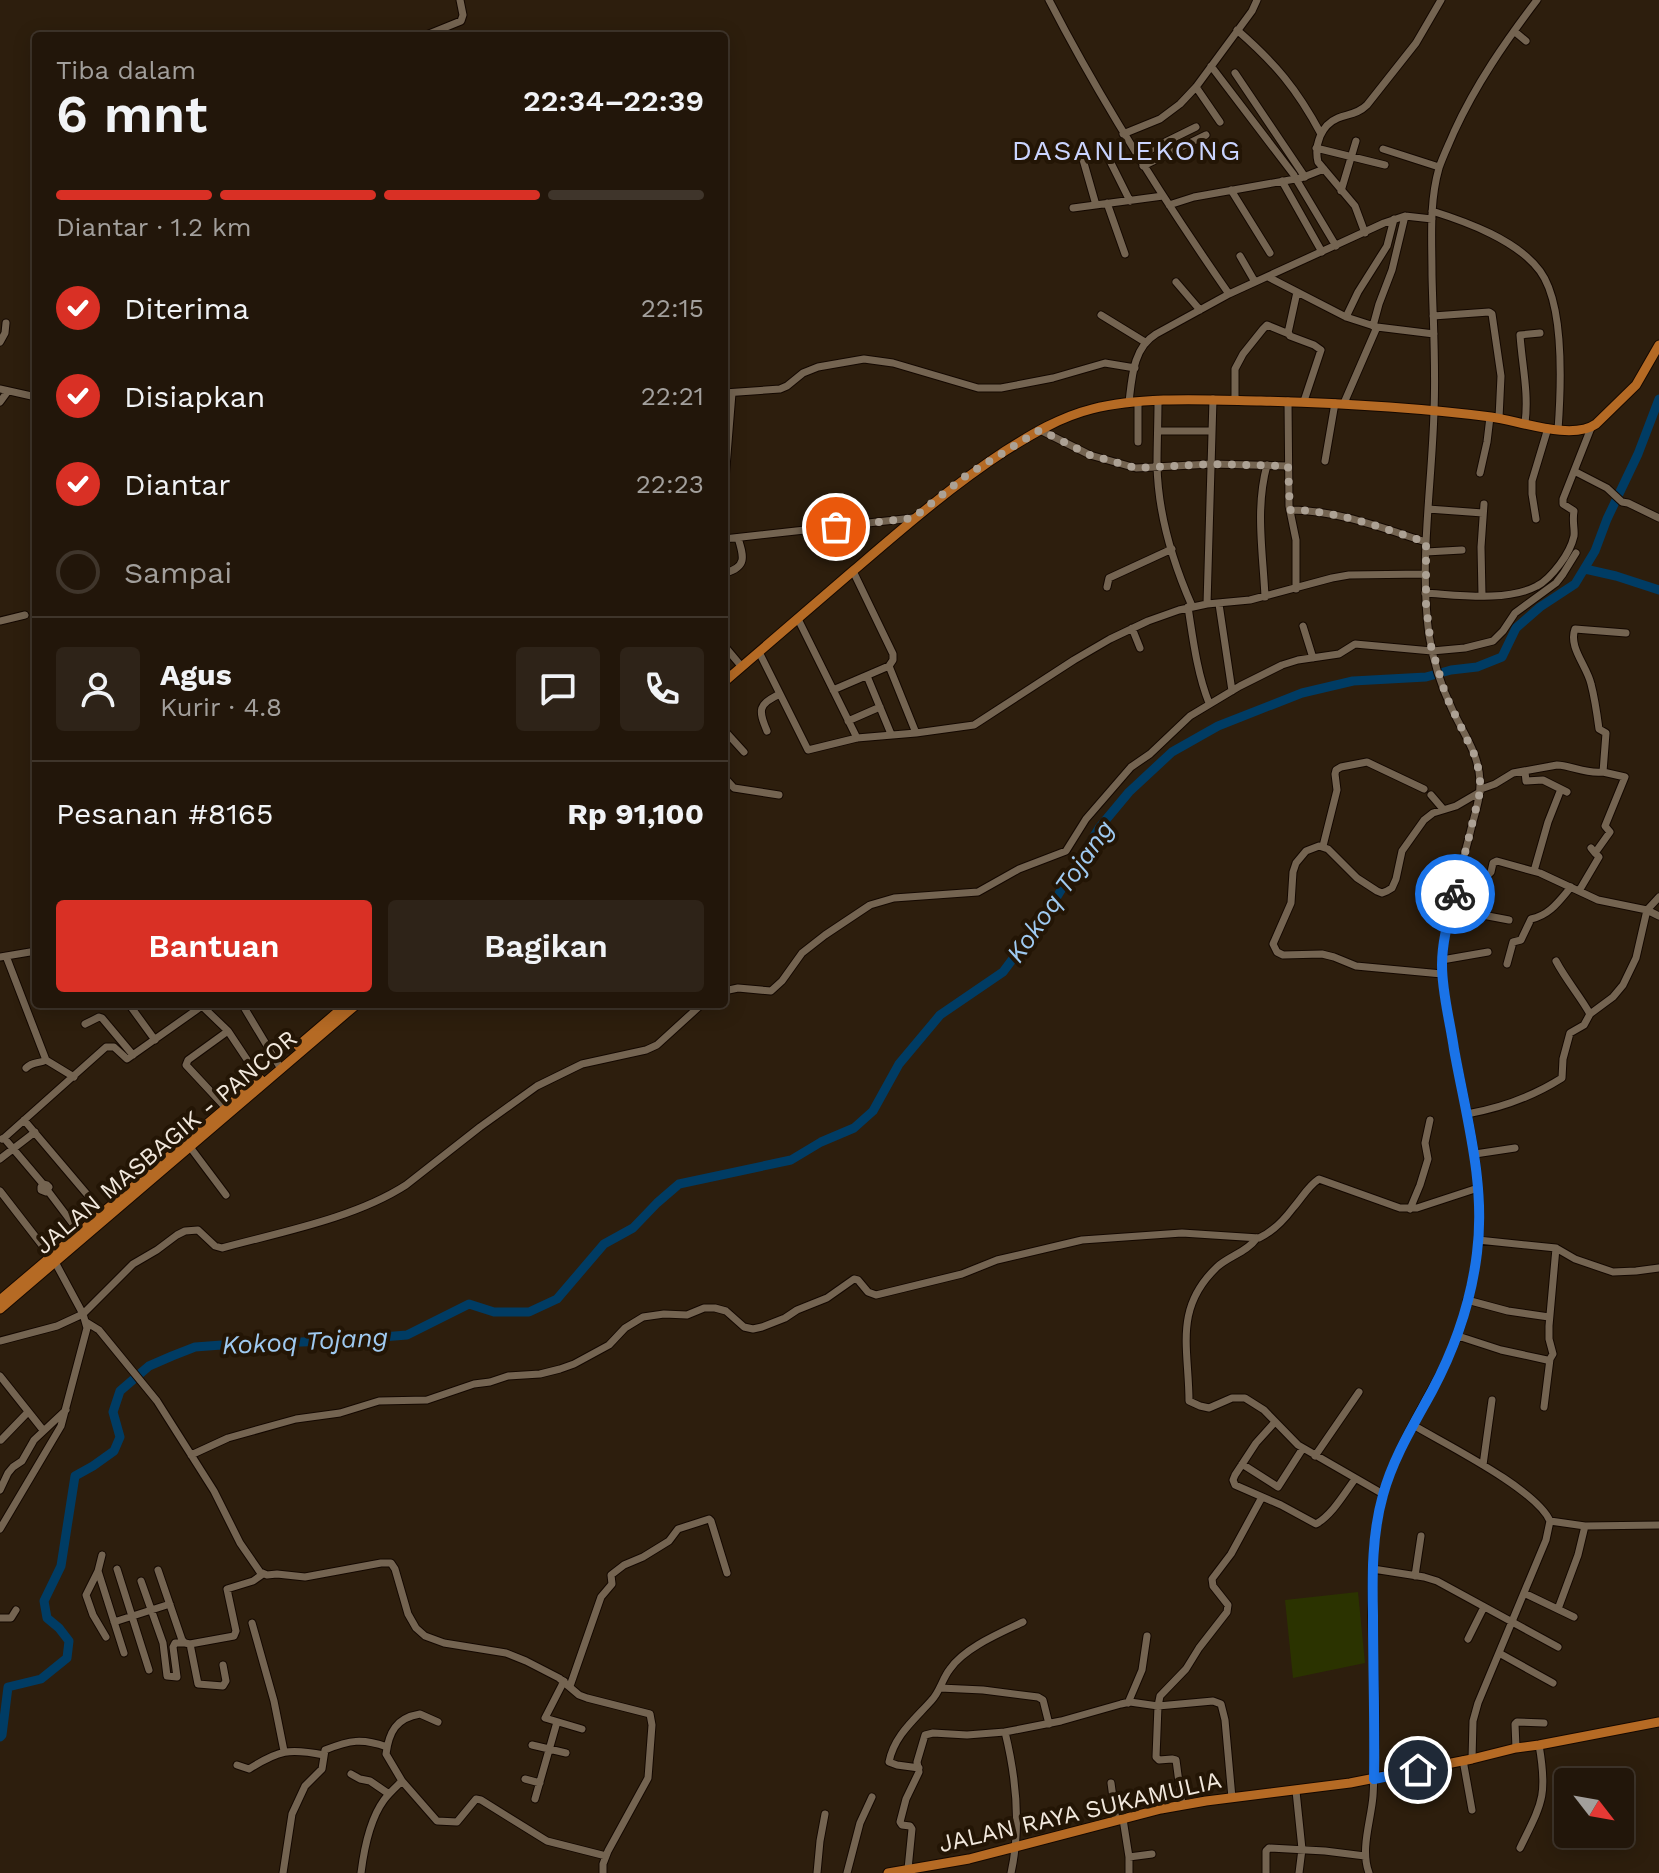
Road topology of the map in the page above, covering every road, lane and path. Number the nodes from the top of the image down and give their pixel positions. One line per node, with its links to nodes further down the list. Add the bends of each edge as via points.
1 (460, 0): 8 (street, via 463,19)
2 (1049, 0): 15 (street)
3 (1257, 0): 6 (street)
4 (1441, 0): 16 (street, via 1416,43 1364,109 1333,120)
5 (1537, 0): 7 (street)
6 (1237, 30): 10 (street); 16 (street, via 1288,80)
7 (1514, 31): 9 (street); 27 (street, via 1479,84)
8 (433, 32)
9 (1526, 41)
10 (1211, 66): 12 (street); 29 (street)
11 (1235, 73): 30 (street)
12 (1196, 87): 13 (street); 15 (street, via 1160,119)
13 (1220, 122)
14 (1196, 127): 23 (street)
15 (1123, 134): 23 (street)
16 (1321, 134): 19 (street)
17 (1206, 135): 26 (street)
18 (1356, 141): 24 (street)
19 (1316, 148): 24 (street); 28 (street)
20 (1080, 149): 37 (street)
21 (1383, 149): 27 (street)
22 (1105, 151): 35 (street)
23 (1137, 156): 26 (street)
24 (1351, 157): 25 (street); 33 (street)
25 (1385, 165)
26 (1143, 166): 34 (street)
27 (1439, 167): 40 (street)
28 (1324, 169): 30 (street); 33 (street)
29 (1295, 177): 30 (street); 31 (street); 44 (street)
30 (1305, 177)
31 (1282, 181): 32 (street); 45 (street)
32 (1231, 190): 38 (street); 46 (street)
33 (1341, 191): 43 (street)
34 (1163, 196): 35 (street); 38 (street)
35 (1130, 201): 36 (street)
36 (1107, 203): 37 (street); 47 (street)
37 (1096, 205): 39 (street)
38 (1169, 205): 53 (street)
39 (1073, 208)
40 (1432, 215): 41 (street); 56 (street); 82 (street, via 1498,238 1532,261 1544,277 1558,332 1560,379)
41 (1405, 216): 42 (street); 59 (street)
42 (1394, 219): 43 (street); 57 (street, via 1387,246)
43 (1365, 233): 44 (street)
44 (1336, 246): 45 (street)
45 (1322, 252): 49 (street)
46 (1270, 253)
47 (1125, 254)
48 (1240, 256): 51 (street)
49 (1268, 277): 51 (street); 52 (street)
50 (1176, 282): 54 (street)
51 (1255, 282): 53 (street)
52 (1297, 292): 57 (street); 61 (street)
53 (1229, 294): 54 (street)
54 (1200, 310): 64 (street)
55 (1101, 315): 64 (street)
56 (1433, 316): 62 (street); 79 (street, via 1492,314 1501,376)
57 (1346, 317): 59 (street)
58 (6, 323): 63 (street)
59 (1375, 327): 62 (street); 77 (street)
60 (1540, 333): 80 (street, via 1520,335)
61 (1289, 334): 71 (street, via 1267,325 1263,329 1235,369); 73 (street, via 1321,349)
62 (1434, 334): 78 (street)
63 (0, 342)
64 (1145, 342): 66 (street)
65 (1659, 345): 81 (main road, via 1636,385)
66 (1135, 368): 68 (street, via 1105,363 1053,378 978,388 864,359 818,367 785,387); 75 (street)
67 (4, 390): 69 (street); 74 (street)
68 (728, 393)
69 (32, 396)
70 (1213, 399): 71 (main road); 76 (main road); 85 (street)
71 (1235, 400): 72 (main road)
72 (1288, 401): 73 (main road); 90 (street)
73 (1304, 401): 77 (main road)
74 (0, 402)
75 (1134, 402): 76 (main road); 83 (main road, via 1076,414); 86 (street)
76 (1158, 402): 84 (street)
77 (1339, 403): 78 (main road); 87 (street)
78 (1434, 411): 79 (main road); 94 (street)
79 (1494, 418): 80 (main road); 93 (street)
80 (1525, 423): 82 (main road)
81 (1591, 428): 82 (main road); 92 (street)
82 (1553, 429): 98 (street, via 1532,481)
83 (1040, 430): 91 (street, via 1097,457 1129,467); 96 (main road, via 967,475)
84 (1158, 431): 85 (street); 91 (street)
85 (1211, 431): 88 (street)
86 (1138, 442)
87 (1325, 461)
88 (1211, 464): 89 (street); 91 (street); 114 (street)
89 (1267, 465): 90 (street); 113 (street, via 1260,521)
90 (1288, 466): 95 (street)
91 (1157, 468): 102 (street)
92 (1574, 471): 97 (street); 112 (street, via 1563,502 1574,510 1575,533 1556,570 1536,587)
93 (1480, 473)
94 (1428, 509): 101 (street); 112 (street, via 1484,509)
95 (1290, 510): 101 (street, via 1327,513); 110 (street)
96 (913, 518): 99 (street); 106 (main road)
97 (1659, 518)
98 (1536, 519)
99 (738, 538): 100 (street); 107 (street, via 743,559)
100 (728, 539)
101 (1426, 542): 104 (street)
102 (1172, 549): 109 (street, via 1109,578); 116 (street)
103 (1462, 550): 104 (street)
104 (1426, 552): 108 (street)
105 (1576, 553): 125 (street, via 1556,583 1515,613 1493,641)
106 (853, 571): 118 (main road); 128 (street, via 893,654)
107 (728, 572)
108 (1425, 574): 110 (street, via 1349,575); 111 (street)
109 (1107, 587)
110 (1296, 589): 113 (street)
111 (1425, 593): 112 (street); 125 (street)
112 (1482, 595)
113 (1265, 597): 115 (street)
114 (1207, 604): 115 (street); 116 (street)
115 (1219, 604): 133 (street)
116 (1190, 606): 121 (street); 135 (street)
117 (25, 615): 119 (street)
118 (798, 619): 126 (main road); 132 (street)
119 (0, 621)
120 (1303, 626): 127 (street)
121 (1132, 628): 123 (street); 139 (street, via 974,725)
122 (1626, 633): 145 (street, via 1575,629 1572,636 1592,687 1599,729 1606,733)
123 (1140, 648)
124 (728, 650): 129 (street)
125 (1432, 651): 127 (street, via 1355,644 1339,654); 148 (street, via 1475,756)
126 (759, 652): 129 (main road); 134 (street)
127 (1312, 655): 133 (street)
128 (889, 666): 130 (street); 139 (street)
129 (742, 667): 131 (main road)
130 (867, 676): 132 (street); 136 (street)
131 (728, 679)
132 (833, 690): 137 (street)
133 (1232, 691): 135 (street)
134 (780, 694): 138 (street, via 763,704); 142 (street, via 808,750)
135 (1209, 703): 168 (street, via 1119,779 1066,851 978,892 894,898 870,905 802,953 771,991)
136 (880, 707): 137 (street); 141 (street)
137 (848, 721): 142 (street)
138 (767, 731)
139 (916, 733): 141 (street)
140 (728, 734): 143 (street)
141 (891, 734): 142 (street)
142 (857, 738)
143 (744, 752)
144 (1525, 772): 145 (street, via 1560,764); 148 (street); 154 (street, via 1526,781 1543,780 1564,791 1548,822)
145 (1603, 772): 155 (street, via 1625,779 1605,826 1610,832 1593,850 1599,857)
146 (728, 787): 149 (street)
147 (1424, 789): 152 (street, via 1367,762 1341,767 1335,774 1337,790)
148 (1480, 790): 151 (street); 153 (street)
149 (779, 795)
150 (1431, 795): 151 (street)
151 (1443, 809): 152 (street, via 1428,816 1411,837 1394,884 1382,893)
152 (1323, 846): 167 (street, via 1313,847 1296,863 1291,903 1273,944 1277,952)
153 (1461, 870): 154 (street, via 1487,876 1497,861); 157 (street)
154 (1534, 871): 155 (street)
155 (1575, 889): 158 (street, via 1604,902); 166 (street, via 1542,917 1531,919 1521,940 1513,942)
156 (1659, 897): 158 (street)
157 (1451, 909): 160 (street); 164 (street)
158 (1647, 910): 159 (street); 176 (street, via 1636,958 1623,985)
159 (1659, 916)
160 (1509, 920)
161 (32, 952): 163 (street)
162 (1488, 952): 164 (street)
163 (3, 957): 181 (street)
164 (1442, 960): 167 (street)
165 (1556, 961): 176 (street)
166 (1507, 964)
167 (1442, 974): 187 (street)
168 (728, 990)
169 (132, 1008): 179 (street)
170 (199, 1008): 179 (street)
171 (204, 1008): 178 (street)
172 (244, 1008): 182 (street)
173 (343, 1008): 182 (main road, JALAN MASBAGIK - PANCOR)
174 (352, 1008): 182 (main road, JALAN MASBAGIK - PANCOR)
175 (698, 1008): 211 (street, via 657,1045 582,1064 537,1086 394,1192 329,1219 222,1248 198,1230 185,1231 133,1264)
176 (1590, 1014): 187 (street, via 1569,1035 1561,1079 1507,1105)
177 (85, 1024): 180 (street, via 102,1018)
178 (228, 1031): 185 (street); 186 (street, via 186,1065)
179 (155, 1040): 180 (street)
180 (133, 1055): 184 (street, via 127,1059 106,1047)
181 (46, 1060): 183 (street); 184 (street)
182 (279, 1067): 185 (main road, JALAN MASBAGIK - PANCOR); 192 (main road, JALAN MASBAGIK - PANCOR)
183 (26, 1068)
184 (74, 1077): 188 (street)
185 (260, 1079): 186 (main road, JALAN MASBAGIK - PANCOR)
186 (226, 1108): 201 (main road, JALAN MASBAGIK - PANCOR)
187 (1467, 1114): 195 (street)
188 (24, 1120): 190 (street); 191 (street)
189 (1430, 1120): 200 (street, via 1428,1159)
190 (35, 1132): 194 (street); 201 (street)
191 (2, 1139): 194 (street)
192 (190, 1147): 199 (street); 206 (main road, JALAN MASBAGIK - PANCOR)
193 (1515, 1148): 195 (street)
194 (12, 1149): 196 (street); 202 (street)
195 (1475, 1154): 197 (street)
196 (0, 1159)
197 (1478, 1188): 200 (street); 204 (street)
198 (0, 1191): 206 (street)
199 (226, 1195)
200 (1410, 1209): 203 (street, via 1317,1180 1285,1218)
201 (102, 1212): 202 (main road, JALAN MASBAGIK - PANCOR)
202 (79, 1232): 206 (main road, JALAN MASBAGIK - PANCOR)
203 (1257, 1238): 223 (street, via 1215,1269 1194,1301 1186,1326 1188,1399 1209,1408 1244,1397); 228 (street, via 1182,1233 1082,1240 876,1295 854,1279 827,1298 753,1329 715,1308 643,1317 609,1345 560,1369 508,1376 427,1400 379,1401 296,1419 228,1438)
204 (1478, 1240): 205 (street); 209 (street)
205 (1556, 1248): 207 (street, via 1613,1272); 212 (street)
206 (53, 1259): 208 (main road, JALAN MASBAGIK - PANCOR); 210 (main road, JALAN MASBAGIK - PANCOR); 211 (street)
207 (1659, 1268)
208 (0, 1300)
209 (1467, 1300): 212 (street); 214 (street)
210 (0, 1309)
211 (83, 1314): 213 (street); 215 (street)
212 (1549, 1317): 216 (street)
213 (86, 1322): 221 (street); 228 (street, via 99,1330 157,1401)
214 (1458, 1336): 216 (street); 224 (street)
215 (0, 1341)
216 (1550, 1359): 220 (street)
217 (0, 1376): 222 (street)
218 (1359, 1392): 229 (street)
219 (1492, 1400): 231 (street)
220 (1544, 1407)
221 (66, 1409): 225 (street); 240 (street)
222 (28, 1412): 225 (street); 226 (street)
223 (1275, 1422): 227 (street); 230 (street)
224 (1413, 1425): 231 (street); 235 (street)
225 (43, 1430): 234 (street)
226 (1, 1440)
227 (1303, 1448): 229 (street); 233 (street)
228 (191, 1455): 248 (street)
229 (1315, 1456): 232 (street)
230 (1242, 1464): 233 (street); 236 (street, via 1234,1484)
231 (1483, 1465): 237 (street, via 1535,1500)
232 (1355, 1479): 235 (street); 236 (street, via 1317,1524)
233 (1278, 1487): 236 (street)
234 (0, 1490)
235 (1383, 1494): 244 (street)
236 (1266, 1499): 277 (street, via 1212,1579 1227,1612 1160,1696)
237 (1550, 1521): 239 (street); 251 (street)
238 (1659, 1525): 239 (street)
239 (1585, 1526): 254 (street)
240 (0, 1529)
241 (1421, 1536): 249 (street)
242 (102, 1555): 246 (street)
243 (117, 1569): 257 (street)
244 (1373, 1569): 249 (street); 298 (street)
245 (158, 1570): 252 (street)
246 (98, 1571): 260 (street); 265 (street, via 86,1595)
247 (727, 1573): 274 (street, via 709,1519 678,1529 669,1541 624,1565 613,1573 612,1584 601,1597)
248 (263, 1574): 267 (street, via 227,1589 234,1636); 274 (street, via 310,1577 391,1563 410,1619 425,1636 506,1653)
249 (1415, 1576): 253 (street, via 1444,1584)
250 (141, 1581): 256 (street)
251 (1524, 1593): 254 (street); 263 (street)
252 (170, 1604): 256 (street); 267 (street)
253 (1484, 1607): 263 (street); 266 (street)
254 (1558, 1609): 258 (street)
255 (16, 1610): 259 (street, via 11,1618)
256 (151, 1610): 257 (street); 267 (street, via 167,1676 177,1677 175,1643)
257 (132, 1617): 260 (street); 272 (street)
258 (1574, 1617)
259 (0, 1618)
260 (114, 1622): 269 (street)
261 (1023, 1622): 275 (street, via 960,1658)
262 (252, 1623): 290 (street)
263 (1512, 1623): 268 (street); 270 (street)
264 (1147, 1636): 276 (street, via 1142,1670)
265 (106, 1637)
266 (1468, 1639)
267 (186, 1643): 271 (street, via 198,1684 223,1686)
268 (1558, 1647)
269 (124, 1653)
270 (1499, 1653): 273 (street); 293 (street, via 1475,1713)
271 (223, 1665)
272 (149, 1670)
273 (1553, 1683)
274 (567, 1684): 279 (street, via 545,1717); 315 (street, via 579,1695 647,1713 652,1719 647,1782)
275 (940, 1688): 282 (street, via 1038,1697); 295 (street, via 902,1733 889,1760)
276 (1128, 1703): 277 (street); 282 (street)
277 (1158, 1706): 305 (street, via 1221,1704); 307 (street, via 1156,1757 1176,1760)
278 (438, 1722): 287 (street, via 420,1714 402,1720 394,1726)
279 (557, 1722): 283 (street); 289 (street)
280 (1659, 1722): 286 (main road, JALAN RAYA SUKAMULIA)
281 (1544, 1723): 288 (street, via 1517,1722)
282 (1049, 1724): 284 (street)
283 (582, 1729)
284 (1005, 1732): 295 (street, via 925,1735); 311 (street, via 1014,1781)
285 (532, 1745): 289 (street)
286 (1539, 1745): 288 (main road, JALAN RAYA SUKAMULIA); 312 (street, via 1542,1800)
287 (387, 1747): 292 (street, via 356,1740 326,1749); 299 (street, via 386,1755)
288 (1516, 1748): 293 (main road, JALAN RAYA SUKAMULIA)
289 (549, 1749): 291 (street); 300 (street)
290 (284, 1751): 292 (street); 294 (street, via 248,1769)
291 (566, 1753)
292 (324, 1755): 319 (street, via 322,1770 295,1804)
293 (1467, 1760): 298 (main road, JALAN RAYA SUKAMULIA); 308 (street)
294 (237, 1765)
295 (919, 1768): 318 (street, via 900,1822 912,1828)
296 (351, 1774): 303 (street)
297 (525, 1779): 300 (street)
298 (1374, 1779): 302 (main road, JALAN RAYA SUKAMULIA); 316 (street)
299 (402, 1781): 303 (street); 315 (street, via 438,1821 459,1820 478,1799 547,1841)
300 (540, 1783): 306 (street)
301 (1111, 1783): 310 (street)
302 (1296, 1791): 305 (main road, JALAN RAYA SUKAMULIA); 313 (street)
303 (389, 1794): 320 (street, via 373,1822)
304 (872, 1797): 323 (street)
305 (1232, 1798): 307 (main road, JALAN RAYA SUKAMULIA)
306 (535, 1799)
307 (1182, 1805): 310 (main road, JALAN RAYA SUKAMULIA)
308 (1472, 1810)
309 (825, 1814): 322 (street)
310 (1120, 1820): 311 (main road, JALAN RAYA SUKAMULIA); 317 (street)
311 (1015, 1847): 318 (main road, JALAN RAYA SUKAMULIA); 325 (street)
312 (1520, 1848)
313 (1302, 1849): 316 (street); 327 (street, via 1267,1849); 328 (street)
314 (1152, 1854): 317 (street)
315 (606, 1856): 321 (street)
316 (1365, 1856): 329 (street)
317 (1129, 1857): 326 (street)
318 (903, 1871): 324 (main road, JALAN RAYA SUKAMULIA)
319 (283, 1873)
320 (361, 1873)
321 (603, 1873)
322 (817, 1873)
323 (847, 1873)
324 (888, 1873)
325 (1011, 1873)
326 (1129, 1873)
327 (1266, 1873)
328 (1299, 1873)
329 (1369, 1873)

